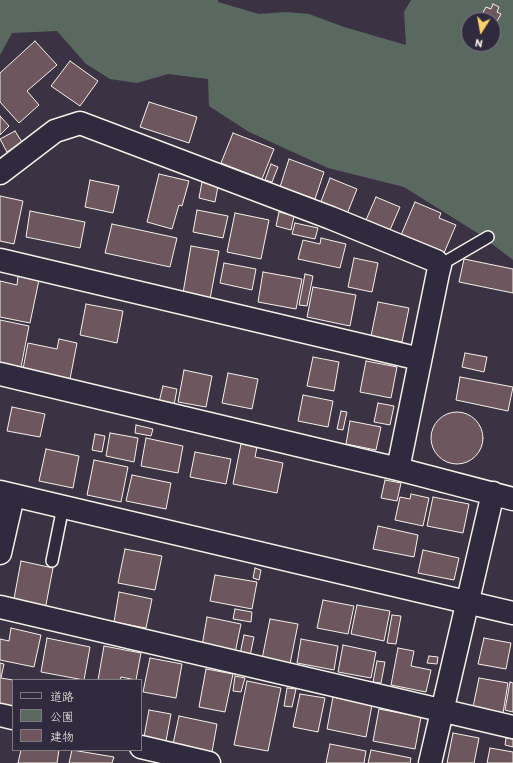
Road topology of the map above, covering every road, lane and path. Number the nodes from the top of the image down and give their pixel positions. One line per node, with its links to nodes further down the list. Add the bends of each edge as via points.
1 (0, 173): 4 (street, via 55,131 80,124 331,218 436,261)
2 (488, 237): 4 (lane)
3 (0, 260): 5 (street)
4 (440, 265): 5 (street)
5 (420, 360): 7 (street)
6 (0, 374): 7 (street)
7 (398, 469): 9 (street)
8 (7, 494): 10 (street); 11 (street)
9 (503, 496): 13 (street)
10 (63, 507): 12 (lane); 13 (street)
11 (0, 553)
12 (52, 561)
13 (467, 602): 15 (street); 16 (street)
14 (0, 607): 16 (street)
15 (513, 613)
16 (442, 710): 19 (street); 22 (street)
17 (0, 715): 18 (street)
18 (12, 718)
19 (513, 727)
20 (142, 747): 21 (street)
21 (209, 763)
22 (430, 763)

